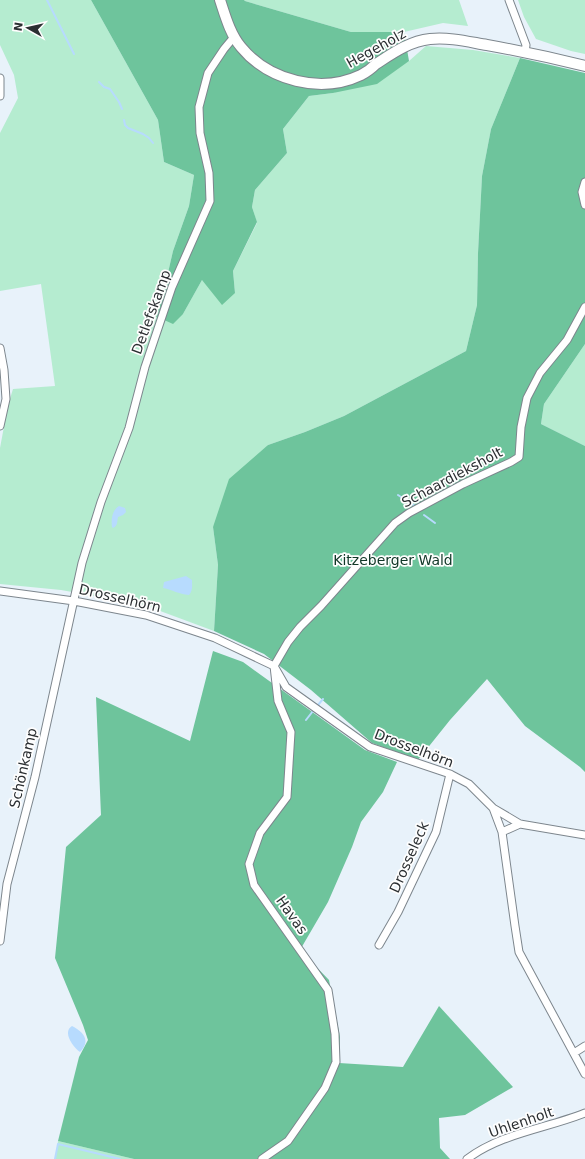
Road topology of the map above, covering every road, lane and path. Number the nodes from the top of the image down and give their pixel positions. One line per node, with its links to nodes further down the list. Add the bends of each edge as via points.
1 (220, 0): 3 (street, Hegeholz)
2 (509, 0): 4 (street, via 526,45)
3 (234, 37): 4 (street, Hegeholz, via 240,47 266,69 299,82 319,83 352,78 363,74 404,47 429,39 460,40); 14 (street, Detlefskamp, via 208,73 199,107 200,133 209,173 210,201 172,287 152,345 129,428 101,502 82,563)
4 (525, 52): 5 (street, Hegeholz)
5 (585, 66)
6 (0, 78): 7 (street)
7 (0, 96)
8 (585, 182): 9 (street, via 582,192)
9 (585, 205)
10 (585, 307): 15 (street, Schaardieksholt, via 567,340 540,373 528,398 521,427 519,456 395,523 300,627)
11 (0, 348): 12 (street, via 6,399)
12 (0, 426)
13 (0, 591): 14 (street, Drosselhörn)
14 (74, 601): 15 (street, Drosselhörn, via 146,615 215,638); 21 (street, Schönkamp, via 35,777 7,884)
15 (274, 666): 16 (street, Drosselhörn, via 286,687 370,747); 27 (street, Havas, via 278,701 291,732 287,798 260,833 250,864 254,885 328,990 335,1034 336,1062 326,1088 288,1141)
16 (450, 774): 17 (street, Drosselhörn, via 469,784); 22 (street, Drosseleck, via 436,832 398,912)
17 (494, 808): 18 (street); 19 (street, Drosselhörn)
18 (520, 824): 19 (street); 20 (street)
19 (502, 832): 24 (street, Drosselhörn, via 519,952)
20 (585, 835)
21 (0, 941)
22 (379, 945)
23 (585, 1046): 24 (street)
24 (574, 1053): 25 (street, Drosselhörn)
25 (585, 1074)
26 (585, 1113): 28 (street, Uhlenholt, via 509,1137)
27 (262, 1159)
28 (467, 1159)

